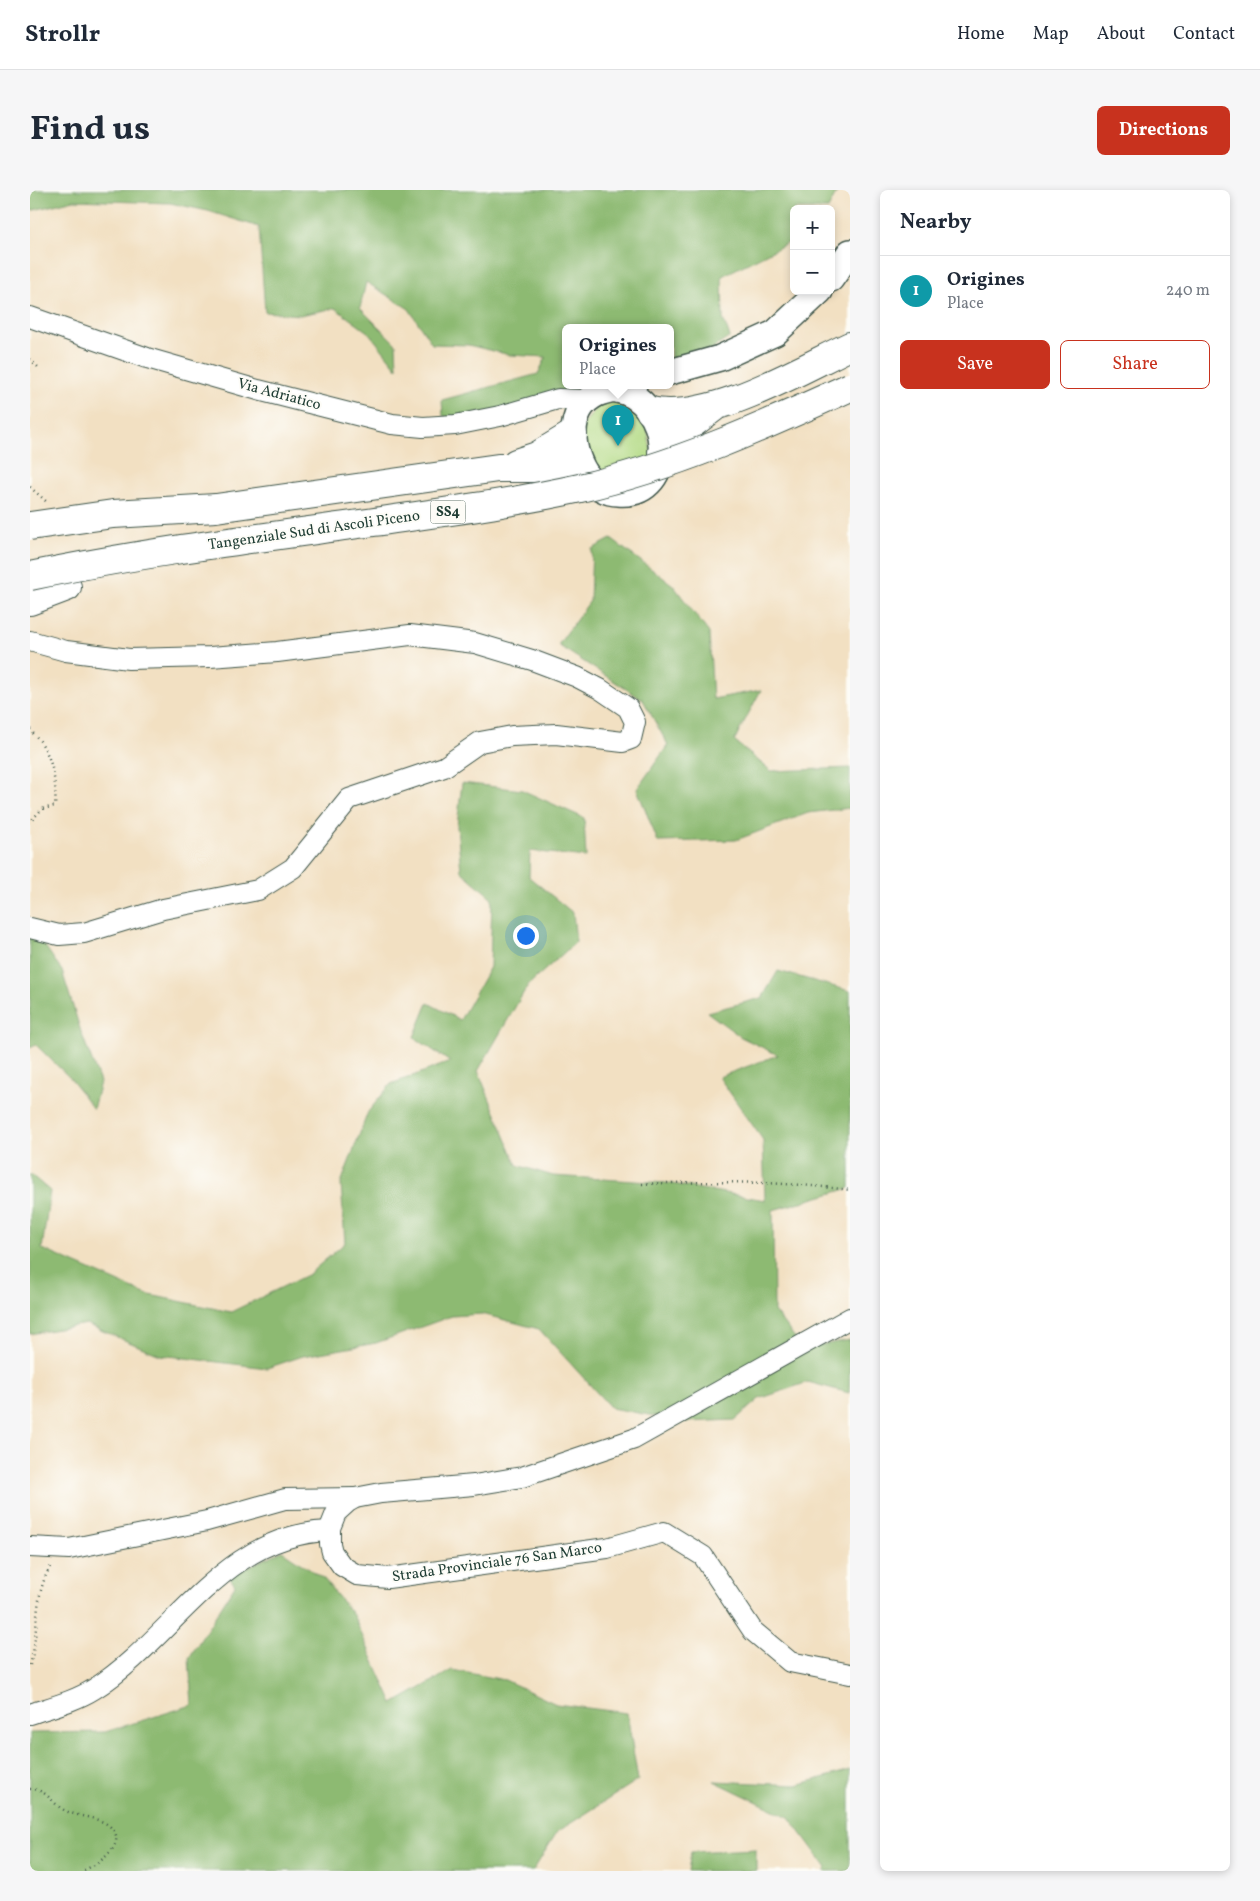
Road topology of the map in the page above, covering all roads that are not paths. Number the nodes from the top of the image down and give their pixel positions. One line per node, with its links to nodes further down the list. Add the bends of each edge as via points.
1 (850, 252): 2 (main road)
2 (835, 273)
3 (816, 295): 6 (main road, via 775,333 720,358)
4 (30, 317): 12 (street, Via Adriatico, via 147,358 392,424 423,427 455,425)
5 (850, 346): 13 (highway)
6 (674, 373)
7 (850, 387): 21 (highway, Tangenziale Sud di Ascoli Piceno / SS4, bridge, via 751,431 673,460 582,488 498,505 136,556)
8 (619, 389): 11 (main road, Via Adriatico)
9 (626, 389): 14 (main road, Via Adriatico)
10 (656, 389): 14 (main road)
11 (588, 400): 12 (street, Via Adriatico, via 558,399); 15 (main road, via 577,415)
12 (534, 407): 15 (street, Via Adriatico, via 566,413)
13 (714, 407): 14 (highway, via 663,414); 16 (highway)
14 (650, 411): 16 (main road, Via Adriatico)
15 (574, 429): 17 (highway, via 537,456); 18 (main road)
16 (662, 453): 18 (main road, via 656,475 633,492 623,494 604,490)
17 (498, 468): 18 (highway, via 559,468); 19 (highway)
18 (589, 479)
19 (216, 508): 20 (highway, bridge, via 113,514); 22 (highway, bridge, via 188,519 67,587)
20 (30, 526)
21 (30, 576)
22 (30, 601)
23 (30, 641): 24 (street, via 66,651 129,659 277,652 410,635 475,643 577,677 628,708 635,722 631,739 623,742 556,734 512,736 480,742 444,767 349,800 292,868 258,890 163,909 84,933 59,935)
24 (30, 928)
25 (850, 1318): 26 (street, via 634,1439 522,1477 474,1486)
26 (355, 1498): 27 (street, via 336,1513); 28 (street, via 285,1499 207,1521 69,1549)
27 (330, 1531): 29 (street, Strada Provinciale 76 San Marco, via 332,1552 342,1566 357,1574 388,1578 607,1548 664,1532 703,1556 754,1631 790,1662); 30 (street, via 310,1532 245,1556 218,1577 133,1659 93,1689)
28 (30, 1547)
29 (850, 1674)
30 (30, 1714)

